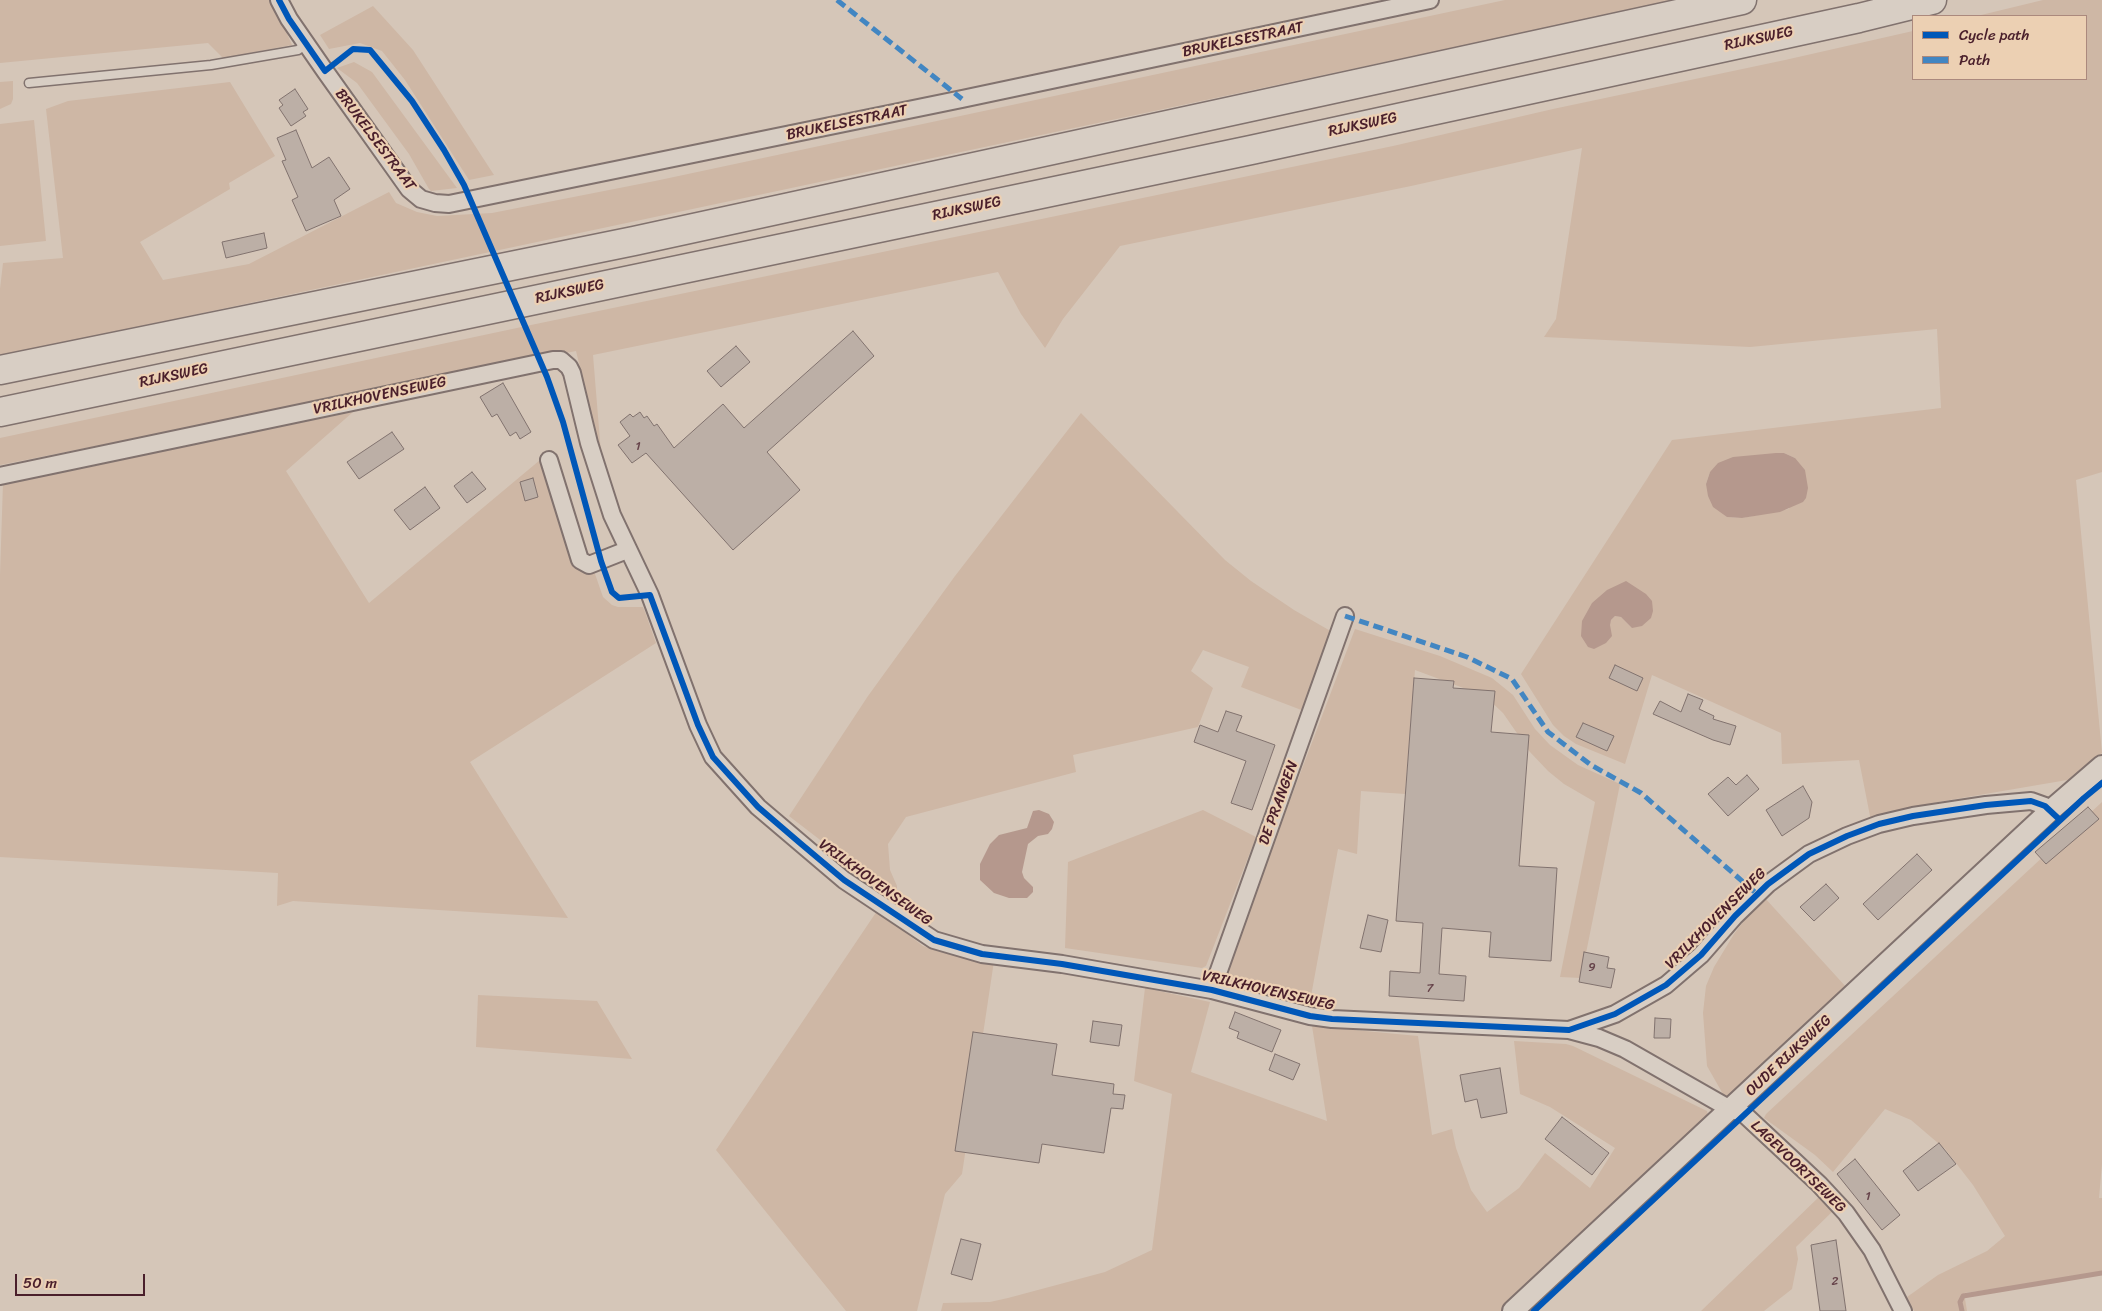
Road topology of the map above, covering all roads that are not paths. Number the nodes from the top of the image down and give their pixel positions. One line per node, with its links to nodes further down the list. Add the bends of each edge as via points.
1 (280, 0): 5 (street, BRUKELSESTRAAT)
2 (1430, 0): 5 (street, BRUKELSESTRAAT, via 449,204 421,199 409,189)
3 (1742, 0): 7 (highway, via 634,241)
4 (1932, 0): 8 (highway, RIJKSWEG, via 1242,152)
5 (306, 44): 6 (lane, via 298,50 211,65)
6 (29, 83)
7 (0, 370)
8 (0, 412)
9 (549, 460): 11 (street, via 580,560 589,565)
10 (0, 476): 11 (street, VRILKHOVENSEWEG, via 557,360 565,362 572,373 602,485)
11 (627, 550): 15 (street, VRILKHOVENSEWEG, via 650,595 698,725 714,757 758,806 844,880 934,940 955,948)
12 (1345, 616): 15 (street, DE PRANGEN)
13 (2102, 766): 14 (street, OUDE RIJKSWEG)
14 (2051, 810): 16 (street, VRILKHOVENSEWEG, via 2031,802 1986,805 1913,816 1847,836 1809,854 1768,884 1702,955 1666,985 1615,1014); 17 (street, OUDE RIJKSWEG)
15 (1212, 990): 16 (street, VRILKHOVENSEWEG, via 1332,1019)
16 (1569, 1030): 17 (street, LAGEVOORTSEWEG, via 1625,1049)
17 (1730, 1109): 18 (street, OUDE RIJKSWEG); 19 (street, LAGEVOORTSEWEG, via 1744,1114 1846,1213 1872,1250)
18 (1513, 1311)
19 (1902, 1311)

